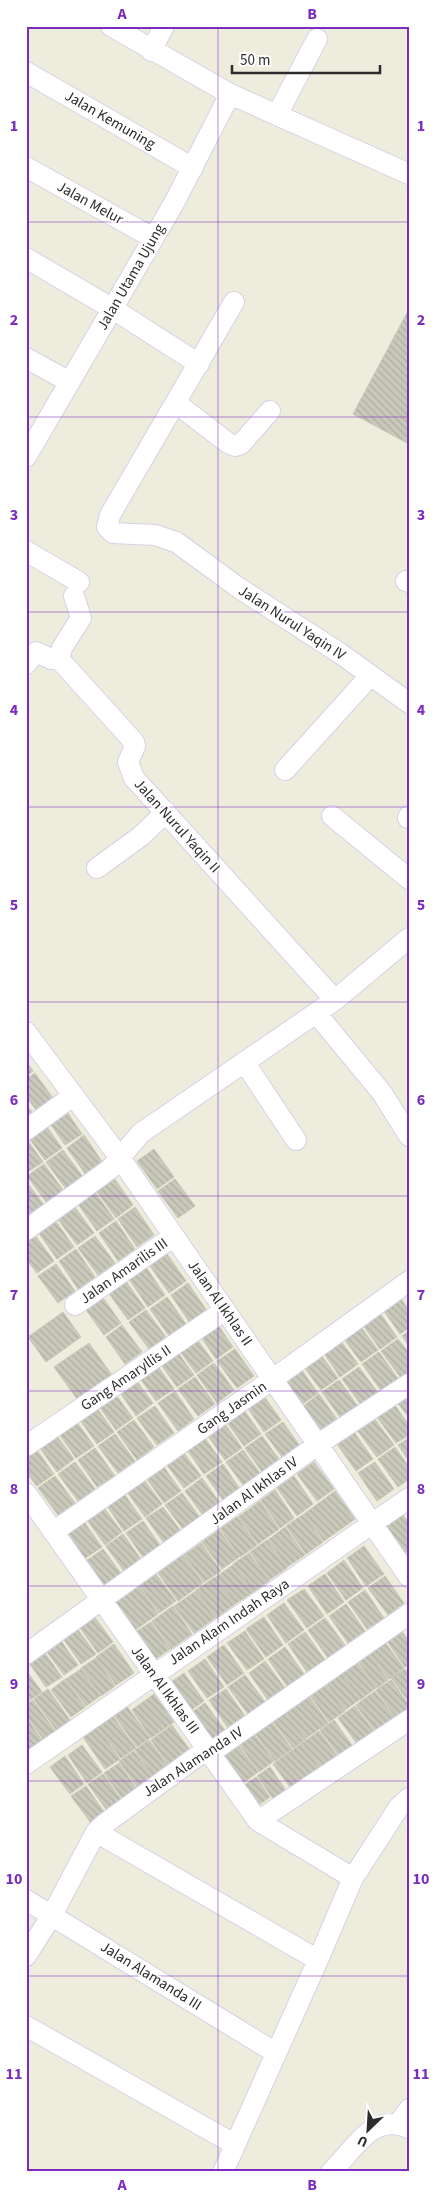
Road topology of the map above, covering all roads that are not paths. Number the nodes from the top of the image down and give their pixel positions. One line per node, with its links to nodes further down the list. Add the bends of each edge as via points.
1 (111, 26): 4 (street)
2 (164, 26): 4 (street)
3 (317, 39): 7 (street)
4 (151, 51): 6 (street)
5 (26, 72): 9 (street, Jalan Kemuning)
6 (230, 94): 7 (street); 9 (street, Jalan Utama Ujung)
7 (277, 115): 10 (street)
8 (26, 167): 11 (street, Jalan Melur)
9 (193, 168): 11 (street, Jalan Utama Ujung)
10 (409, 174)
11 (153, 238): 14 (street, Jalan Utama Ujung)
12 (26, 258): 14 (street)
13 (234, 302): 16 (street)
14 (113, 309): 16 (street); 17 (street, Jalan Utama Ujung)
15 (26, 358): 17 (street)
16 (199, 364): 18 (street)
17 (70, 382): 20 (street, Jalan Utama Ujung)
18 (176, 403): 19 (street, via 236,446); 24 (street, Jalan Nurul Yaqin IV, via 110,515 107,527 113,533 155,535 176,542)
19 (270, 411)
20 (26, 457)
21 (26, 551): 22 (street, via 76,589 81,618 62,648)
22 (59, 659): 23 (street, via 36,652); 27 (street, Jalan Nurul Yaqin II, via 134,742 128,762 130,770)
23 (26, 664)
24 (370, 676): 25 (street, Jalan Nurul Yaqin IV); 26 (street)
25 (409, 703)
26 (285, 770)
27 (166, 812): 29 (street, via 141,836); 32 (street, Jalan Nurul Yaqin II)
28 (332, 816): 30 (street)
29 (97, 868)
30 (409, 879)
31 (409, 938): 32 (street)
32 (328, 993): 33 (street)
33 (316, 1013): 35 (street); 38 (street, via 382,1093)
34 (26, 1032): 36 (street, Jalan Al Ikhlas II)
35 (245, 1063): 39 (street); 40 (street, via 141,1133)
36 (73, 1096): 37 (street); 40 (street, Jalan Al Ikhlas II)
37 (26, 1130)
38 (409, 1136)
39 (296, 1140)
40 (120, 1158): 41 (street, via 110,1169); 42 (street, Jalan Al Ikhlas II)
41 (26, 1230)
42 (174, 1236): 44 (street, Jalan Amarilis III); 45 (street, Jalan Al Ikhlas II)
43 (409, 1281): 46 (street, Gang Jasmin)
44 (75, 1305)
45 (225, 1310): 46 (street, Jalan Al Ikhlas II); 49 (street, Gang Amaryllis II)
46 (273, 1379): 48 (street, Jalan Al Ikhlas II); 53 (street, Gang Jasmin)
47 (409, 1384): 48 (street, Jalan Al Ikhlas IV)
48 (316, 1445): 52 (street, Jalan Al Ikhlas II); 55 (street, Jalan Al Ikhlas IV)
49 (26, 1446)
50 (26, 1493): 53 (street, Jalan Al Ikhlas III)
51 (409, 1498): 52 (street, Jalan Alam Indah Raya)
52 (372, 1525): 54 (street, Jalan Al Ikhlas II); 58 (street, Jalan Alam Indah Raya)
53 (53, 1532): 55 (street, Jalan Al Ikhlas III)
54 (409, 1577)
55 (101, 1601): 57 (street, Jalan Al Ikhlas IV); 58 (street, Jalan Al Ikhlas III)
56 (409, 1614): 60 (street, Jalan Alamanda IV)
57 (26, 1654)
58 (153, 1674): 60 (street, Jalan Al Ikhlas III); 61 (street, Jalan Alam Indah Raya)
59 (409, 1720): 63 (street)
60 (210, 1752): 63 (street, Jalan Al Ikhlas III); 64 (street, Jalan Alamanda IV, via 199,1755 113,1816)
61 (26, 1764)
62 (409, 1798): 65 (street, via 399,1807)
63 (258, 1821): 65 (street, Jalan Al Ikhlas III)
64 (96, 1832): 67 (street, Jalan Alamanda IV); 69 (street)
65 (352, 1878): 69 (street)
66 (26, 1900): 67 (street, Jalan Alamanda III)
67 (52, 1915): 68 (street, Jalan Alamanda IV); 71 (street, Jalan Alamanda III)
68 (26, 1956)
69 (318, 1960): 71 (street)
70 (26, 2026): 73 (street)
71 (276, 2053): 73 (street)
72 (405, 2120): 75 (street, via 377,2125)
73 (234, 2144): 74 (street)
74 (223, 2172)
75 (330, 2172)

